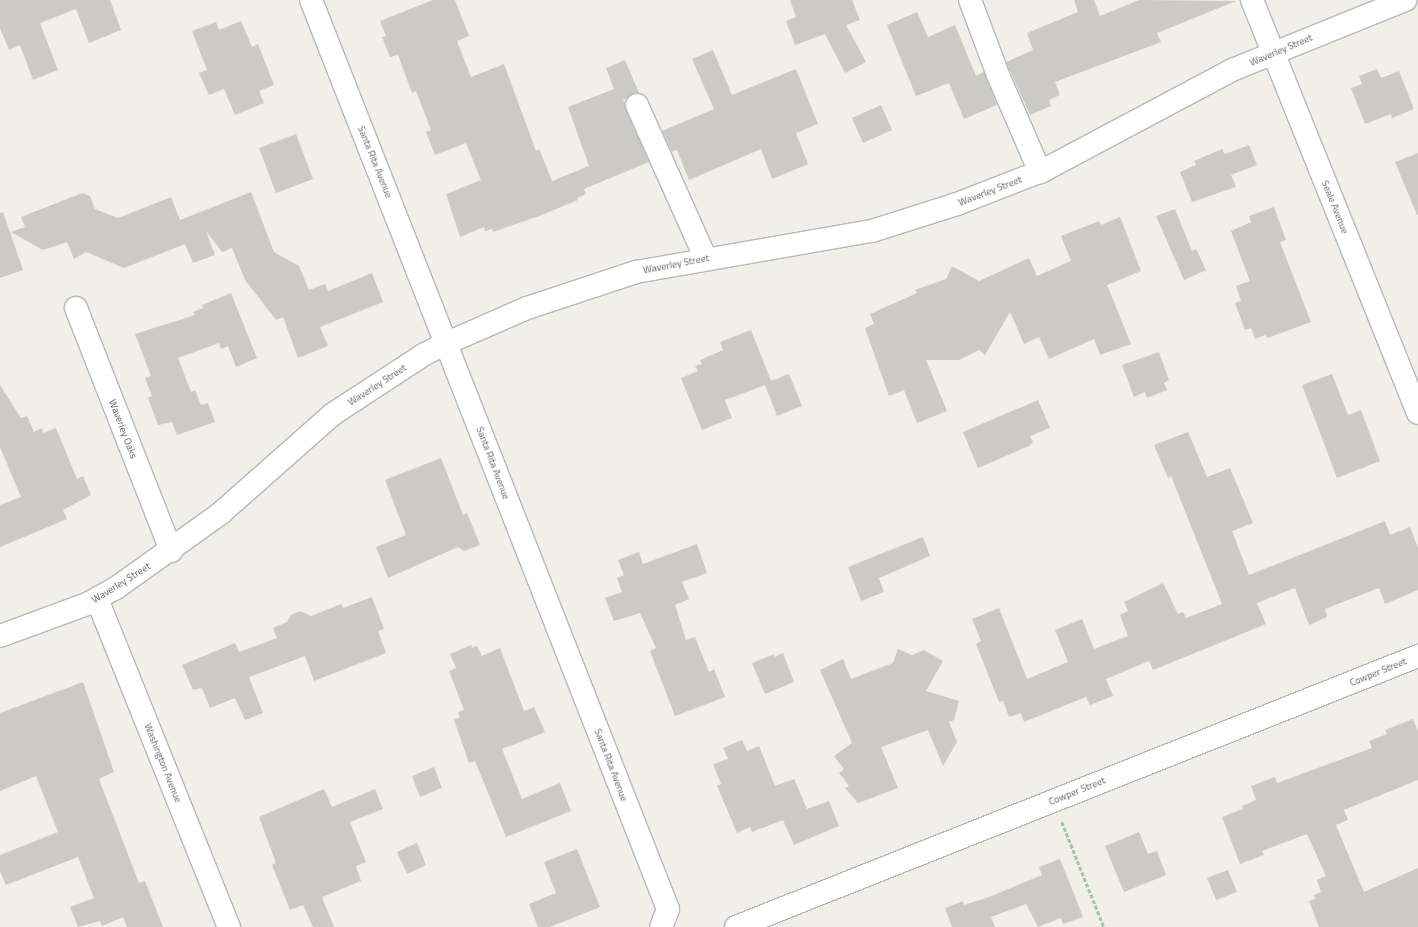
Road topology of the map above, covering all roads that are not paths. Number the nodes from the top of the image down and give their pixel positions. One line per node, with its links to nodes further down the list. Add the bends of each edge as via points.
1 (311, 0): 10 (street, Santa Rita Avenue)
2 (970, 0): 7 (street, via 998,75)
3 (1252, 0): 5 (street, Seale Avenue)
4 (1405, 0): 5 (street, Waverley Street)
5 (1274, 52): 7 (street, Waverley Street, via 1196,88); 11 (street, Seale Avenue)
6 (636, 105): 8 (street)
7 (1040, 172): 8 (street, Waverley Street, via 957,204 872,231)
8 (706, 258): 10 (street, Waverley Street, via 636,272 582,289 527,308)
9 (76, 308): 12 (street, Waverley Oaks)
10 (447, 343): 12 (street, Waverley Street, via 423,355 333,414 263,478); 17 (street, Santa Rita Avenue, via 668,909)
11 (1418, 413)
12 (171, 551): 13 (street, Waverley Street)
13 (97, 599): 14 (street, Waverley Street); 16 (street, Washington Avenue)
14 (0, 636)
15 (1418, 656): 18 (street, Cowper Street)
16 (229, 927)
17 (662, 927)
18 (736, 927)

